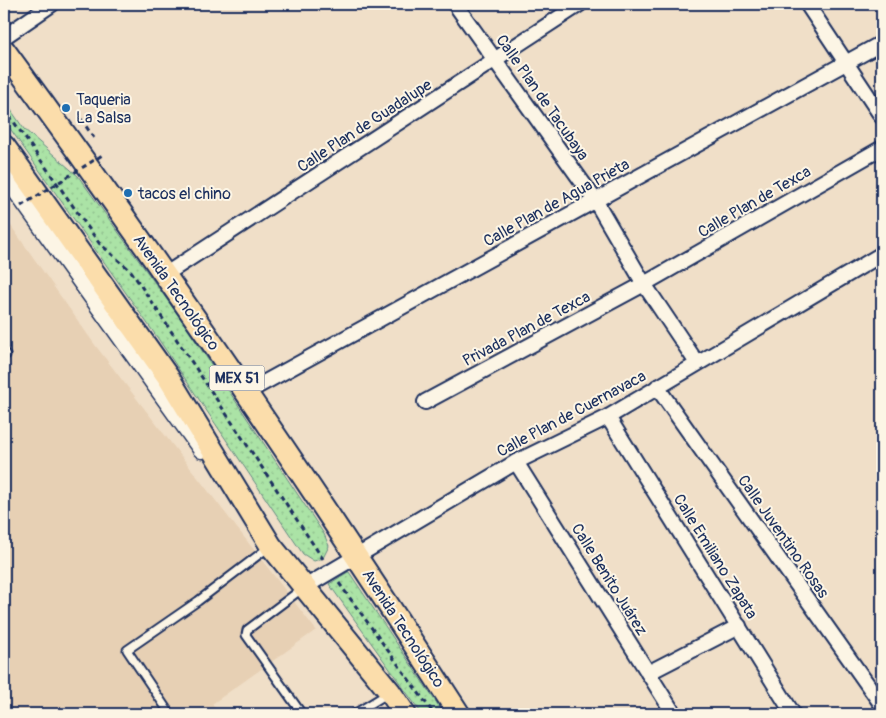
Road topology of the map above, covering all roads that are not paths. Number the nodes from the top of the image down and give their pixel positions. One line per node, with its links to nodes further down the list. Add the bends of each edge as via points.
1 (52, 4): 5 (street)
2 (455, 4): 8 (street, Calle Plan de Tacubaya)
3 (580, 4): 8 (street, Calle Plan de Guadalupe)
4 (807, 4): 9 (street)
5 (4, 37)
6 (882, 43): 9 (street, Calle Plan de Agua Prieta)
7 (4, 50): 17 (main road, Avenida Tecnológico / MEX 51)
8 (496, 61): 15 (street, Calle Plan de Tacubaya); 17 (street, Calle Plan de Guadalupe)
9 (848, 62): 11 (street); 15 (street, Calle Plan de Agua Prieta)
10 (4, 69): 21 (main road, via 231,380)
11 (882, 117)
12 (4, 146): 25 (main road, via 168,377)
13 (882, 148): 18 (street, Calle Plan de Texca)
14 (4, 173): 25 (street)
15 (595, 200): 18 (street, Calle Plan de Tacubaya); 21 (street, Calle Plan de Agua Prieta)
16 (882, 254): 19 (street, Calle Plan de Cuernavaca)
17 (166, 274): 21 (main road, Avenida Tecnológico / MEX 51)
18 (644, 284): 19 (street, Calle Plan de Tacubaya); 22 (street, Privada Plan de Texca)
19 (697, 363): 20 (street, Calle Plan de Cuernavaca)
20 (657, 387): 23 (street, Calle Plan de Cuernavaca); 31 (street, Calle Juventino Rosas)
21 (247, 392): 26 (main road, Avenida Tecnológico / MEX 51)
22 (425, 402)
23 (608, 416): 24 (street, Calle Plan de Cuernavaca); 28 (street, Calle Emiliano Zapata)
24 (516, 462): 26 (street, Calle Plan de Cuernavaca); 29 (street, Calle Benito Juárez)
25 (271, 546): 27 (main road); 32 (lane, via 127,650)
26 (357, 556): 27 (street, Calle Plan de Cuernavaca); 36 (main road, Avenida Tecnológico / MEX 51)
27 (303, 588): 30 (main road); 33 (lane, via 247,630 246,635)
28 (739, 626): 29 (street); 38 (street, Calle Emiliano Zapata)
29 (648, 673): 37 (street, Calle Benito Juárez)
30 (390, 692): 34 (lane); 35 (main road)
31 (882, 705)
32 (170, 714)
33 (302, 714)
34 (354, 714)
35 (405, 714)
36 (459, 714)
37 (674, 714)
38 (793, 714)

